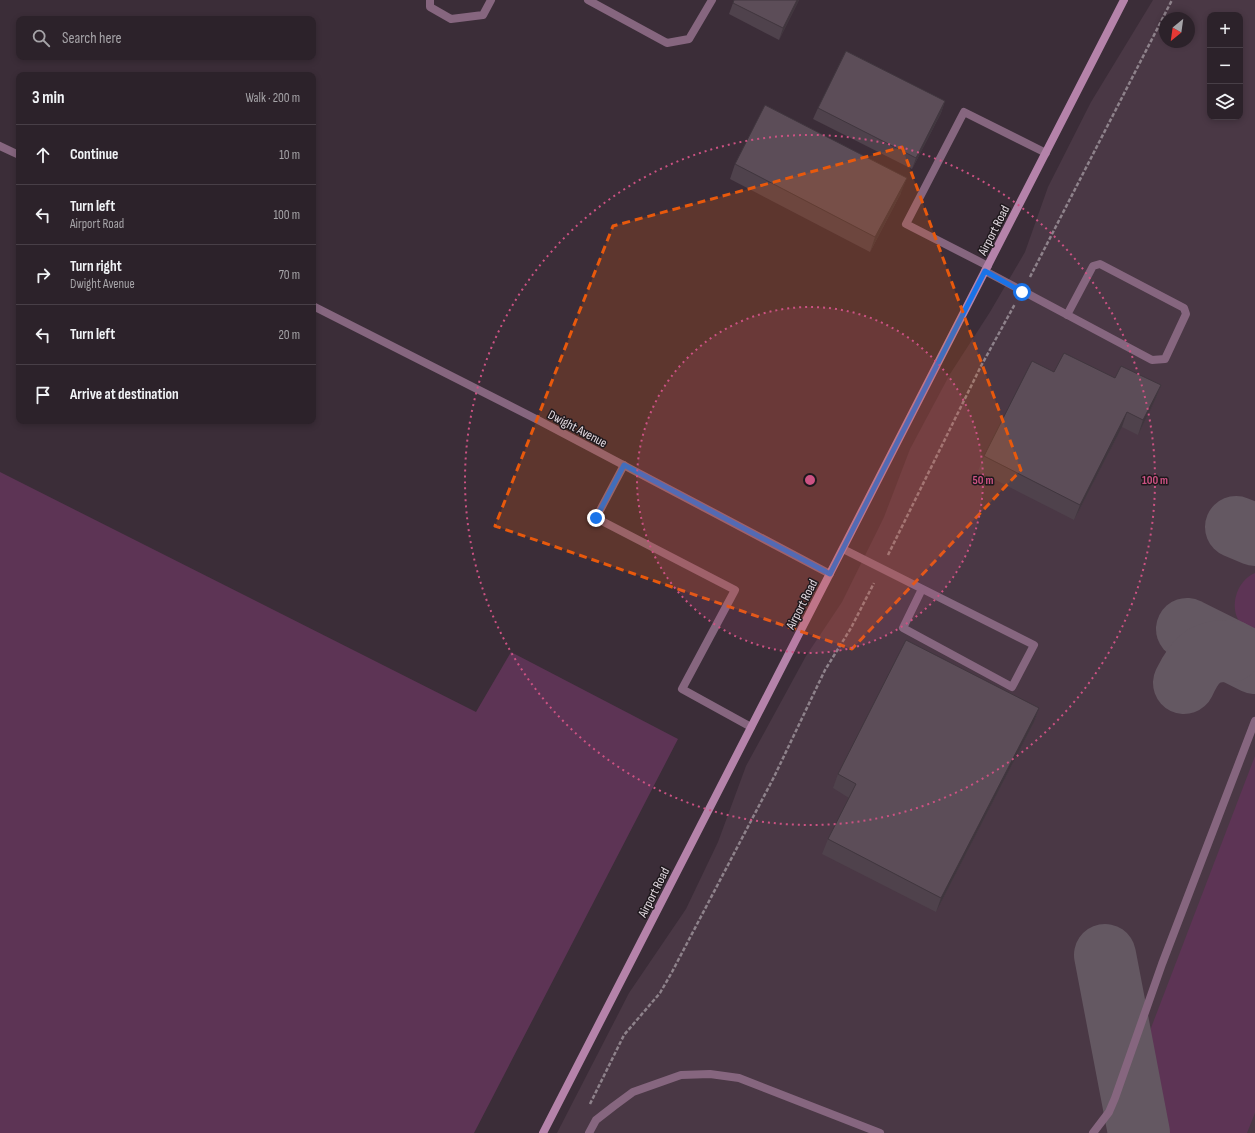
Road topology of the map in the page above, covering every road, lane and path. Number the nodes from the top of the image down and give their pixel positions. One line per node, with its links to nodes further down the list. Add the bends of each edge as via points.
1 (430, 0): 2 (street, via 430,7 451,19 483,15)
2 (491, 0)
3 (588, 0): 4 (street, via 667,43 689,39)
4 (712, 0)
5 (1124, 0): 7 (street, Airport Road)
6 (0, 146): 8 (street)
7 (1046, 153): 9 (street, Airport Road); 9 (street, via 964,112 906,224)
8 (16, 154)
9 (986, 269): 11 (street); 13 (street, Airport Road)
10 (316, 308): 12 (street, Dwight Avenue)
11 (1067, 315): 11 (street, via 1152,360 1165,359 1186,314 1184,308 1100,264 1093,266)
12 (624, 465): 14 (street, Dwight Avenue); 17 (street, via 596,518 735,590 682,689)
13 (843, 549): 14 (street, Airport Road); 15 (street)
14 (830, 574): 17 (street, Airport Road)
15 (922, 589): 15 (street, via 1034,645 1012,687 903,628)
16 (1255, 721): 21 (street, via 1162,964 1115,1098 1109,1112)
17 (751, 727): 18 (street, Airport Road)
18 (543, 1133)
19 (589, 1133): 20 (street, via 596,1120 634,1092 681,1075 710,1074 738,1078)
20 (880, 1133)
21 (1093, 1133)

